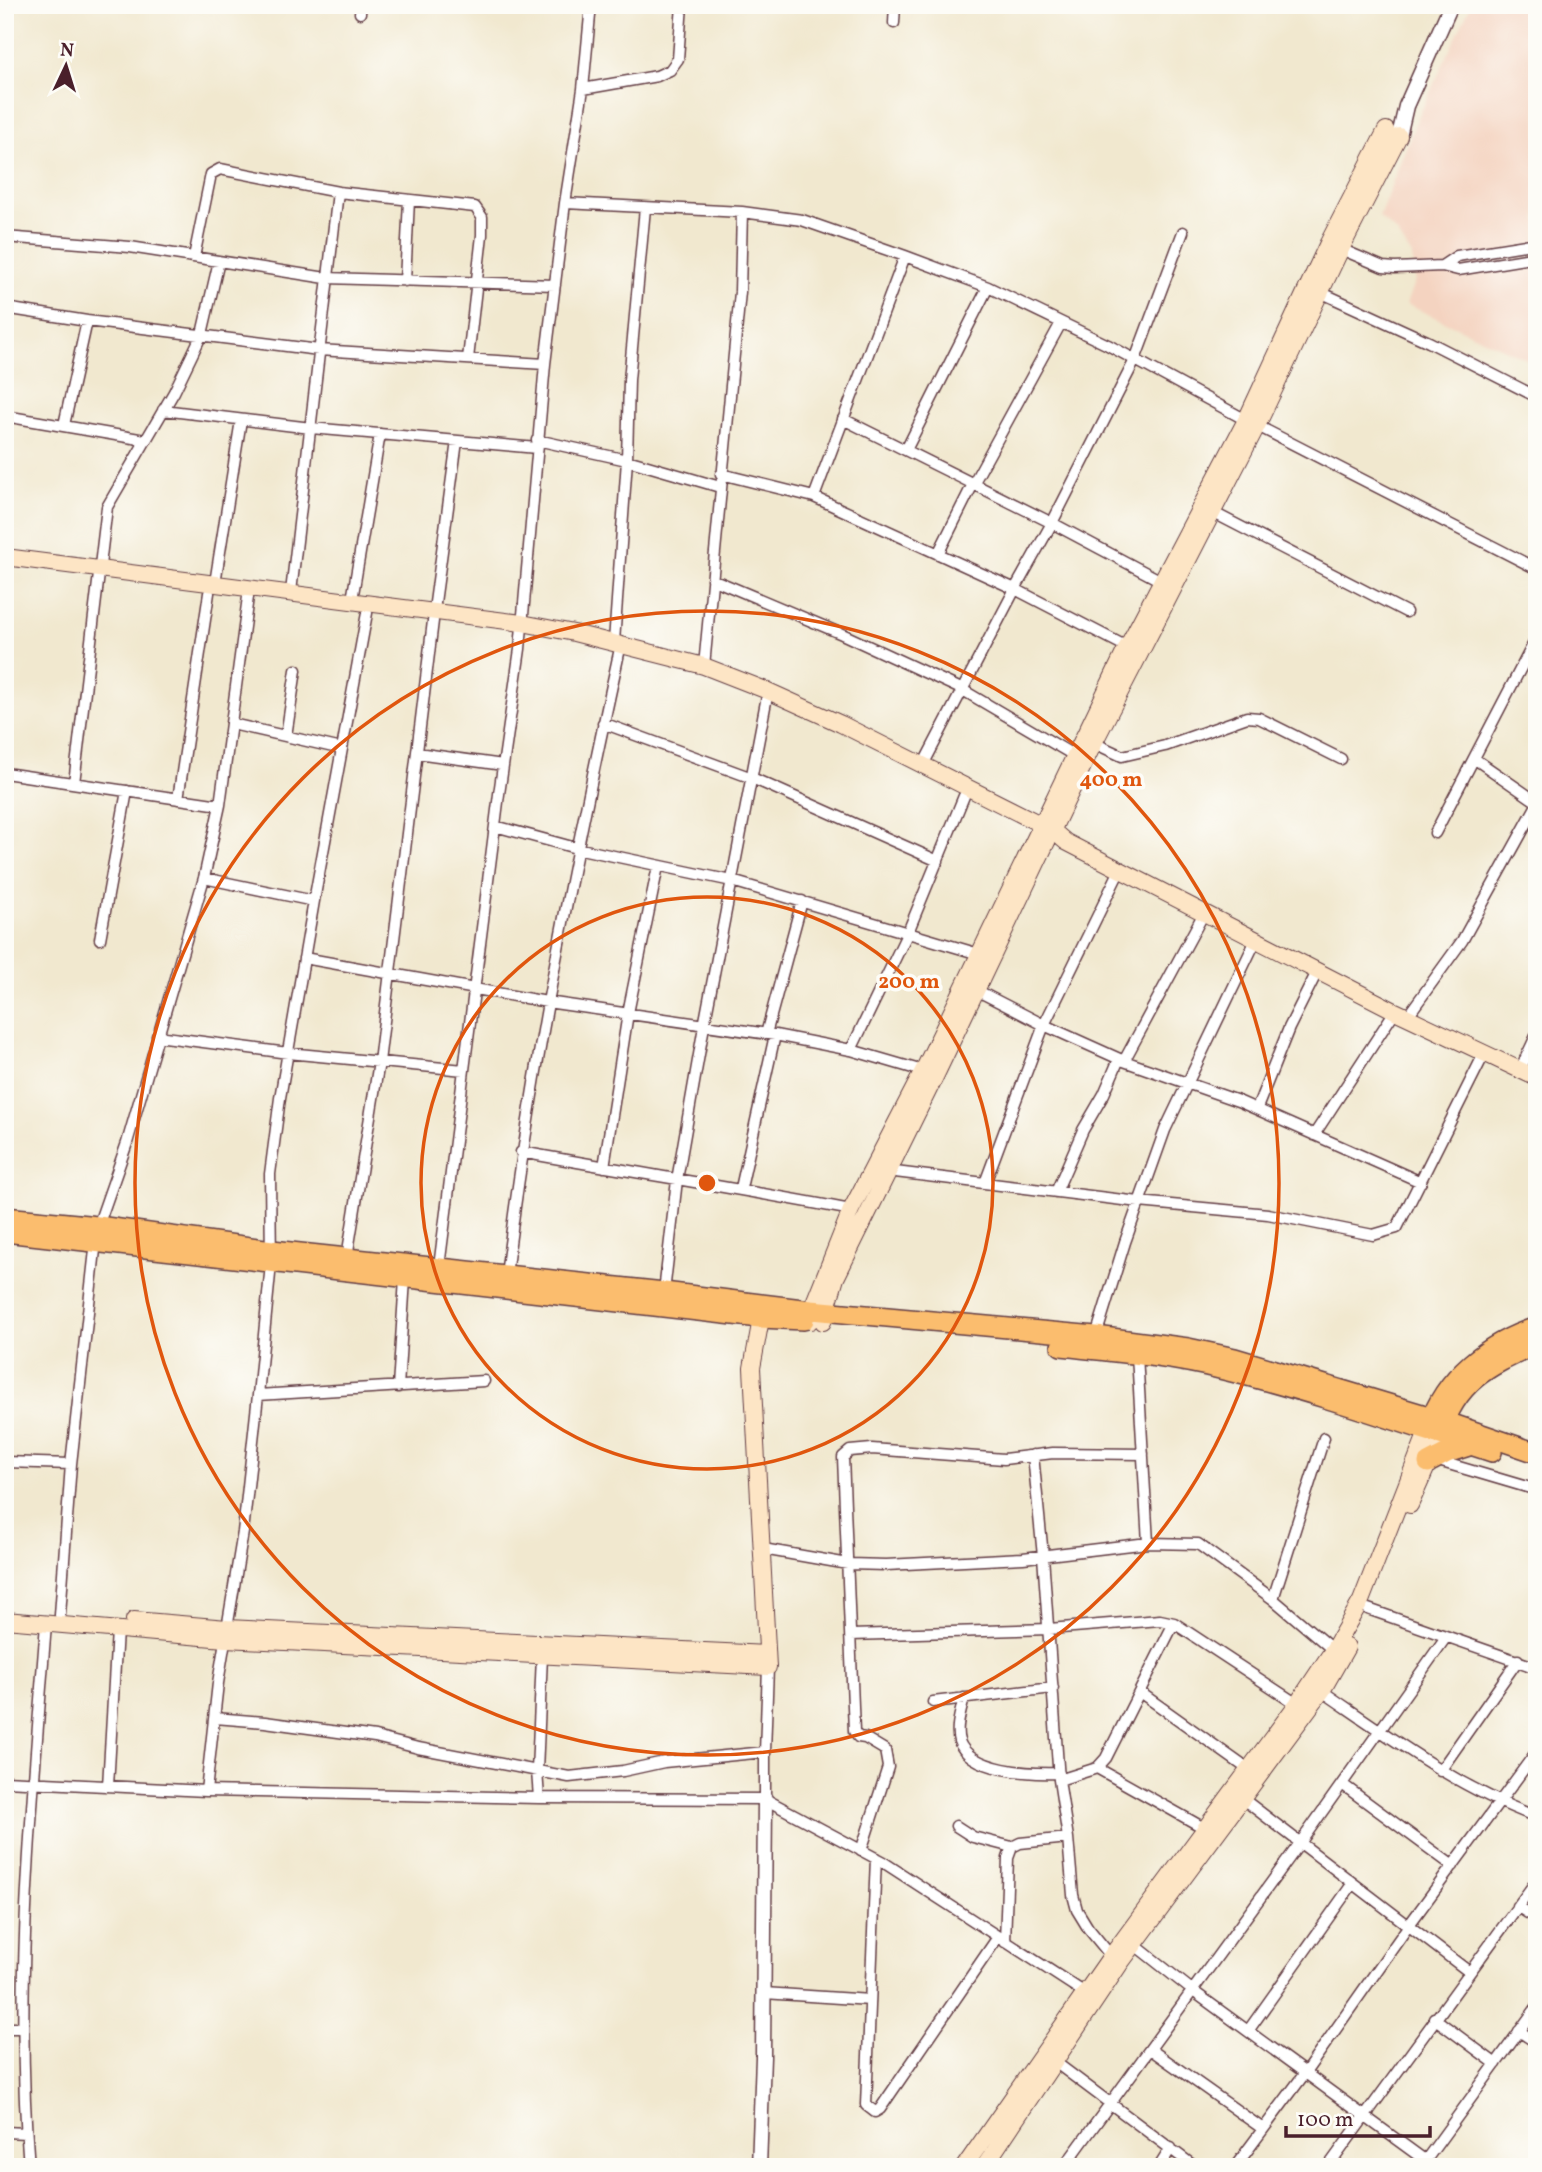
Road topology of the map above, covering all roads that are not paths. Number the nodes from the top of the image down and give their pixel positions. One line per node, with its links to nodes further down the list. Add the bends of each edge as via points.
1 (590, 5): 6 (street)
2 (682, 5): 6 (street, via 678,59 670,70)
3 (895, 5): 5 (street)
4 (1451, 5): 7 (street)
5 (894, 23)
6 (583, 89): 10 (street)
7 (1392, 133): 16 (main road)
8 (338, 192): 9 (street); 18 (street, via 215,171); 22 (street)
9 (409, 200): 23 (street); 24 (street, via 475,207 482,217)
10 (565, 203): 11 (street); 25 (street)
11 (645, 208): 12 (street); 49 (street, via 629,380)
12 (741, 212): 17 (street, via 802,220); 50 (street, via 740,292)
13 (1183, 232): 34 (street)
14 (5, 237): 18 (street)
15 (1537, 243): 21 (street, via 1457,256)
16 (1335, 246): 21 (street, via 1383,267); 27 (main road); 41 (main road)
17 (905, 256): 26 (street); 40 (street)
18 (194, 257): 20 (street)
19 (1537, 257): 21 (street, via 1458,270)
20 (219, 261): 22 (street); 31 (street)
21 (1442, 266)
22 (326, 278): 23 (street); 32 (street)
23 (405, 281): 24 (street)
24 (476, 283): 25 (street); 33 (street)
25 (555, 285): 35 (street)
26 (988, 288): 30 (street); 48 (street)
27 (1320, 292): 36 (street); 41 (main road)
28 (5, 308): 29 (street)
29 (87, 321): 31 (street); 42 (street)
30 (1061, 323): 34 (street); 51 (street)
31 (202, 334): 32 (street); 37 (street)
32 (319, 349): 33 (street); 43 (street)
33 (468, 359): 35 (street)
34 (1135, 360): 41 (street); 55 (street)
35 (545, 364): 47 (street)
36 (1537, 397)
37 (163, 410): 39 (street); 45 (street)
38 (5, 416): 42 (street)
39 (241, 419): 43 (street); 63 (street)
40 (843, 419): 48 (street); 53 (street)
41 (1252, 423): 54 (main road); 59 (street); 62 (main road)
42 (64, 425): 45 (street)
43 (312, 428): 44 (street); 65 (street)
44 (380, 434): 46 (street); 67 (street)
45 (145, 440): 60 (street, via 107,507)
46 (457, 441): 47 (street); 70 (street)
47 (537, 444): 49 (street); 71 (street)
48 (906, 450): 51 (street)
49 (628, 460): 52 (street); 74 (street)
50 (721, 474): 52 (street); 53 (street)
51 (973, 484): 55 (street); 56 (street)
52 (720, 487): 61 (street)
53 (814, 497): 56 (street)
54 (1212, 512): 62 (main road); 68 (street)
55 (1052, 523): 62 (street); 64 (street)
56 (938, 554): 64 (street)
57 (5, 557): 60 (main road)
58 (5, 567): 60 (main road)
59 (1537, 569)
60 (97, 574): 63 (main road); 92 (street)
61 (712, 579): 75 (street); 77 (street)
62 (1167, 584): 73 (main road); 82 (main road)
63 (212, 588): 65 (main road); 66 (main road); 95 (street)
64 (1015, 589): 73 (street); 77 (street)
65 (291, 592): 67 (main road)
66 (248, 597): 69 (main road); 80 (street)
67 (352, 600): 70 (main road)
68 (1406, 612)
69 (367, 613): 70 (main road); 83 (street)
70 (433, 616): 71 (main road); 84 (street)
71 (522, 628): 74 (main road); 88 (street)
72 (1537, 637): 87 (street)
73 (1127, 647): 85 (main road)
74 (617, 648): 75 (main road); 78 (main road); 79 (street)
75 (704, 666): 78 (main road)
76 (296, 670): 81 (street)
77 (961, 689): 85 (street); 89 (street)
78 (767, 695): 89 (main road, via 841,724); 91 (street); 94 (main road)
79 (603, 723): 91 (street); 101 (street)
80 (232, 724): 81 (street); 97 (street)
81 (286, 736): 83 (street)
82 (1094, 743): 86 (street, via 1122,756 1247,717 1259,718); 99 (main road)
83 (342, 749): 107 (street)
84 (417, 753): 88 (street); 116 (street)
85 (1075, 756): 99 (main road)
86 (1341, 759)
87 (1475, 759): 96 (street); 100 (street)
88 (503, 765): 98 (street)
89 (923, 765): 99 (main road)
90 (5, 773): 92 (street)
91 (752, 778): 102 (street); 106 (street)
92 (74, 783): 93 (street)
93 (127, 791): 95 (street); 111 (street)
94 (964, 796): 99 (main road); 102 (street)
95 (178, 799): 97 (street)
96 (1537, 803): 121 (street, via 1462,941)
97 (220, 805): 105 (street)
98 (495, 826): 101 (street); 117 (street)
99 (1044, 832): 104 (main road); 113 (main road); 118 (main road)
100 (1435, 833)
101 (576, 848): 103 (street); 119 (street)
102 (938, 861): 110 (street)
103 (658, 866): 106 (street); 120 (street)
104 (1120, 870): 109 (main road); 122 (street)
105 (204, 878): 107 (street); 126 (street)
106 (732, 881): 108 (street); 123 (street)
107 (314, 901): 114 (street)
108 (802, 901): 110 (street); 124 (street)
109 (1204, 913): 112 (main road); 130 (street)
110 (908, 932): 113 (street); 127 (street)
111 (100, 939)
112 (1256, 940): 115 (main road); 136 (street)
113 (979, 954): 134 (main road)
114 (304, 958): 116 (street); 128 (street)
115 (1317, 972): 121 (main road); 137 (street)
116 (390, 973): 117 (street); 131 (street)
117 (475, 988): 119 (street); 132 (street)
118 (976, 990): 122 (street); 141 (main road)
119 (547, 1002): 120 (street); 139 (street)
120 (628, 1013): 123 (street); 140 (street)
121 (1401, 1014): 129 (main road); 138 (street)
122 (1044, 1025): 130 (street); 144 (street)
123 (704, 1026): 124 (street); 142 (street)
124 (771, 1034): 127 (street); 145 (street)
125 (1537, 1034): 133 (street)
126 (157, 1036): 128 (street); 151 (street)
127 (851, 1050): 134 (street)
128 (288, 1053): 131 (street); 152 (street, via 270,1174)
129 (1484, 1054): 133 (main road); 143 (street)
130 (1122, 1060): 136 (street); 146 (street, via 1083,1130)
131 (379, 1062): 132 (street); 153 (street)
132 (464, 1069): 154 (street)
133 (1520, 1070): 135 (main road)
134 (923, 1072): 148 (main road)
135 (1537, 1078)
136 (1187, 1083): 137 (street); 147 (street)
137 (1256, 1108): 138 (street)
138 (1314, 1135): 143 (street)
139 (521, 1152): 140 (street); 155 (street)
140 (604, 1167): 142 (street)
141 (887, 1171): 144 (street); 159 (main road)
142 (677, 1180): 145 (street); 157 (street)
143 (1421, 1182): 147 (street, via 1397,1228 1373,1235 1268,1214)
144 (985, 1183): 146 (street)
145 (741, 1188): 148 (street)
146 (1056, 1192): 147 (street)
147 (1139, 1202): 161 (street)
148 (850, 1210): 159 (main road)
149 (5, 1217): 151 (highway)
150 (5, 1232): 151 (highway)
151 (97, 1234): 152 (highway); 175 (street)
152 (272, 1257): 153 (highway); 156 (highway); 166 (street)
153 (347, 1257): 154 (highway)
154 (439, 1267): 155 (highway)
155 (506, 1275): 157 (highway)
156 (405, 1279): 158 (highway); 165 (street)
157 (664, 1292): 158 (highway)
158 (762, 1311): 159 (highway); 179 (main road, via 752,1368)
159 (817, 1316): 161 (highway); 163 (highway)
160 (1537, 1327): 167 (highway, via 1515,1334 1465,1367 1445,1391)
161 (1096, 1336): 167 (highway, via 1235,1358)
162 (1537, 1344): 167 (highway, via 1472,1379)
163 (1137, 1354): 167 (highway, via 1187,1362); 171 (street)
164 (484, 1381): 165 (street)
165 (398, 1387): 166 (street)
166 (258, 1395): 191 (street)
167 (1436, 1427): 169 (highway); 170 (highway); 173 (main road); 194 (main road, via 1361,1601)
168 (1324, 1438): 182 (street)
169 (1472, 1445): 173 (highway); 176 (highway)
170 (1537, 1453)
171 (1143, 1454): 172 (street); 178 (street)
172 (1034, 1455): 180 (street); 181 (street, via 1004,1459 850,1451 843,1457)
173 (1431, 1461): 177 (street); 184 (main road)
174 (5, 1462): 175 (street)
175 (71, 1464): 185 (street)
176 (1537, 1466)
177 (1537, 1490)
178 (1148, 1543): 180 (street); 182 (street, via 1198,1544)
179 (763, 1549): 181 (street); 197 (main road)
180 (1044, 1556): 181 (street); 189 (street)
181 (848, 1564): 192 (street)
182 (1273, 1599): 194 (street)
183 (5, 1609): 185 (main road)
184 (1368, 1609): 193 (street); 200 (main road)
185 (61, 1615): 191 (main road)
186 (5, 1620): 188 (main road)
187 (1174, 1623): 189 (street, via 1160,1620); 201 (street); 204 (street)
188 (46, 1624): 190 (main road); 215 (street)
189 (1049, 1629): 192 (street); 199 (street)
190 (117, 1630): 191 (main road); 217 (street)
191 (226, 1633): 195 (main road); 197 (main road); 205 (street)
192 (850, 1636): 229 (street, via 854,1731 885,1750 888,1767)
193 (1446, 1637): 196 (street); 206 (street)
194 (1333, 1650): 204 (main road)
195 (542, 1656): 197 (main road); 211 (street)
196 (1518, 1660): 198 (street); 212 (street)
197 (767, 1661): 208 (street)
198 (1537, 1668)
199 (1053, 1688): 202 (street); 213 (street)
200 (1322, 1691): 206 (street); 221 (main road)
201 (1141, 1693): 209 (street, via 1107,1758); 210 (street)
202 (964, 1698): 203 (street); 213 (street, via 958,1724 959,1741 966,1753 993,1768)
203 (933, 1702)
204 (1297, 1704): 210 (main road)
205 (215, 1717): 211 (street, via 375,1738); 218 (street)
206 (1380, 1731): 212 (street); 216 (street)
207 (1537, 1751): 222 (street)
208 (765, 1752): 211 (street, via 569,1777); 220 (street)
209 (1097, 1768): 213 (street); 225 (street)
210 (1249, 1770): 225 (main road)
211 (537, 1771): 219 (street)
212 (1440, 1771): 222 (street)
213 (1059, 1777): 226 (street)
214 (5, 1781): 215 (street)
215 (34, 1782): 217 (street); 248 (street)
216 (1342, 1784): 227 (street); 231 (street)
217 (108, 1786): 218 (street)
218 (206, 1791): 219 (street)
219 (539, 1798): 220 (street)
220 (765, 1799): 229 (street); 242 (street)
221 (1243, 1800): 227 (street); 238 (main road)
222 (1500, 1804): 223 (street); 231 (street)
223 (1537, 1817)
224 (956, 1826): 228 (street, via 973,1837)
225 (1203, 1828): 239 (main road)
226 (1069, 1838): 228 (street); 239 (street, via 1077,1910)
227 (1300, 1843): 233 (street); 241 (street)
228 (1012, 1847): 237 (street)
229 (862, 1851): 230 (street)
230 (876, 1858): 237 (street); 244 (street)
231 (1453, 1866): 236 (street)
232 (1537, 1880): 234 (street)
233 (1353, 1883): 236 (street); 249 (street)
234 (1517, 1906): 235 (street); 240 (street)
235 (1537, 1919)
236 (1409, 1925): 240 (street); 255 (street)
237 (1001, 1940): 243 (street); 244 (street, via 875,2112 866,2105)
238 (1135, 1945): 241 (street); 243 (main road)
239 (1111, 1956): 243 (main road)
240 (1468, 1971): 246 (street)
241 (1193, 1991): 249 (street); 252 (street)
242 (764, 1993): 244 (street); 264 (street)
243 (1090, 1997): 253 (main road); 265 (main road)
244 (870, 2000)
245 (1537, 2007): 250 (street)
246 (1434, 2018): 254 (street); 257 (street)
247 (5, 2028): 248 (street)
248 (23, 2028): 260 (street)
249 (1248, 2031): 255 (street)
250 (1519, 2031): 251 (street); 254 (street)
251 (1537, 2043)
252 (1150, 2049): 256 (street); 258 (street)
253 (1055, 2062): 256 (street); 266 (main road)
254 (1496, 2064): 262 (street)
255 (1305, 2073): 257 (street); 258 (street)
256 (1110, 2104): 261 (street); 267 (street)
257 (1364, 2115): 262 (street); 271 (street)
258 (1263, 2129): 270 (street)
259 (5, 2132): 260 (street)
260 (26, 2133): 263 (street)
261 (1171, 2148): 268 (street); 269 (street)
262 (1424, 2164)
263 (29, 2167)
264 (759, 2167)
265 (964, 2167)
266 (984, 2167)
267 (1064, 2167)
268 (1159, 2167)
269 (1195, 2167)
270 (1235, 2167)
271 (1328, 2167)

